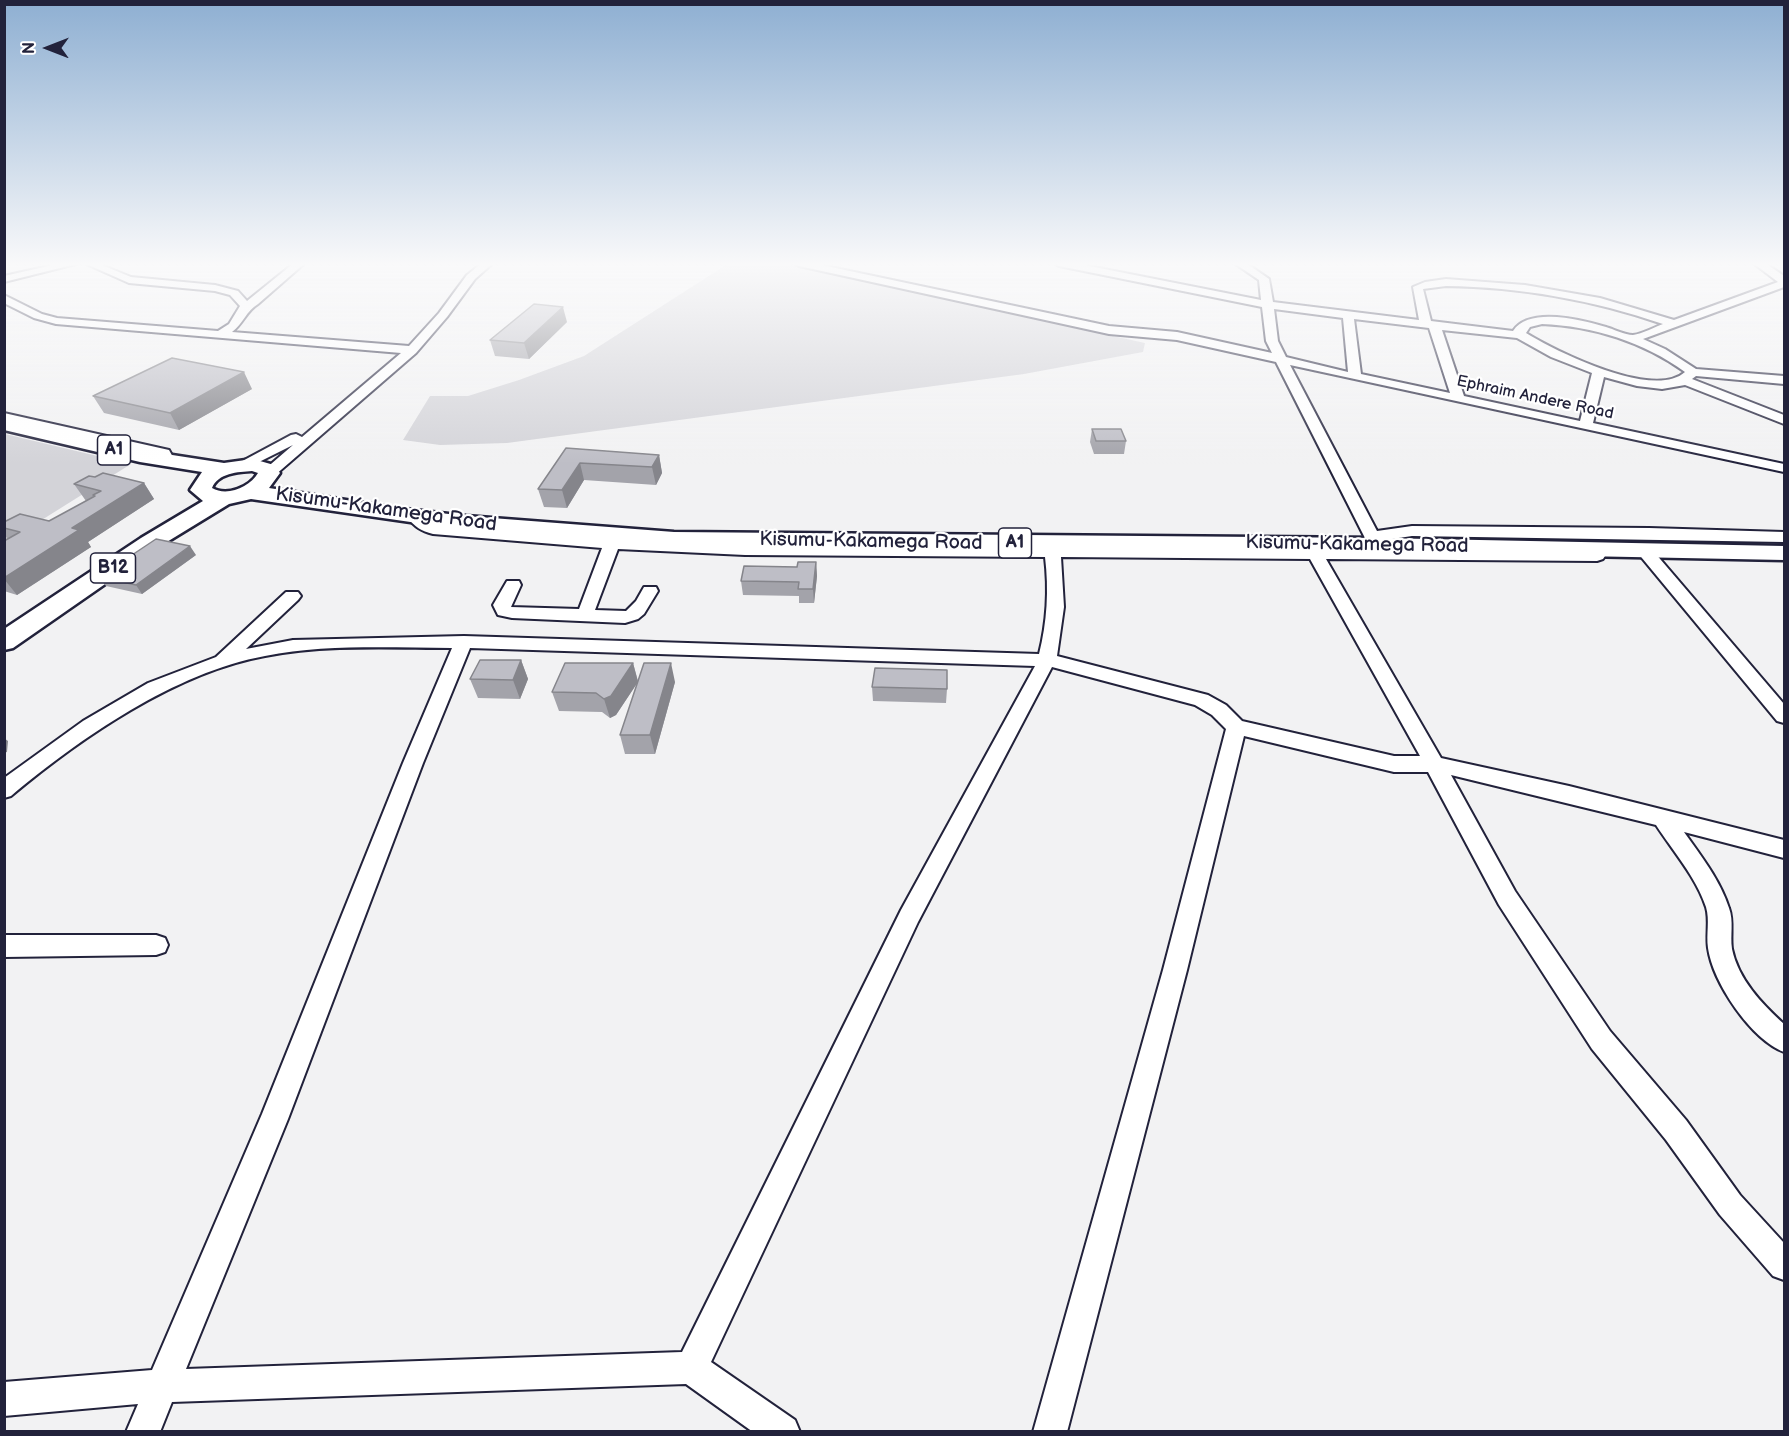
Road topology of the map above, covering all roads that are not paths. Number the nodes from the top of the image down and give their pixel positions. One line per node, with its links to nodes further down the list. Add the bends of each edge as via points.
1 (170, 330): 12 (street)
2 (227, 330): 12 (street)
3 (430, 330): 15 (street)
4 (1109, 330): 16 (street, Ephraim Andere Road, via 1193,339)
5 (1269, 330): 16 (street)
6 (1350, 330): 18 (street)
7 (1433, 330): 22 (street, via 1446,356)
8 (1479, 330): 13 (street)
9 (1519, 330): 13 (street)
10 (1597, 330): 14 (street)
11 (1655, 330): 14 (street)
12 (221, 334): 15 (street)
13 (1520, 335): 17 (street)
14 (1630, 340): 19 (street, via 1673,359)
15 (412, 350): 21 (street)
16 (1280, 358): 18 (street, Ephraim Andere Road); 35 (street)
17 (1599, 372): 19 (street, via 1648,384 1670,385); 26 (street)
18 (1355, 377): 22 (street, Ephraim Andere Road)
19 (1689, 377): 20 (street); 24 (street)
20 (1785, 380)
21 (362, 392): 29 (street, via 297,438); 31 (street)
22 (1458, 398): 26 (street, Ephraim Andere Road)
23 (4, 417): 28 (street, via 164,453)
24 (1785, 420)
25 (4, 424): 28 (highway, A1)
26 (1586, 426): 30 (street, Ephraim Andere Road)
27 (4, 434): 32 (highway, A1, via 171,473)
28 (168, 461): 29 (highway, A1)
29 (233, 467): 31 (highway, Kisumu-Kakamega Road, via 261,466); 32 (highway, via 210,476)
30 (1785, 468)
31 (268, 476): 33 (highway); 35 (highway, Kisumu-Kakamega Road / A1, via 300,489 445,512 652,530)
32 (201, 487): 33 (highway, Kisumu-Kakamega Road, via 208,496); 37 (highway, B12)
33 (236, 495): 34 (highway, Kisumu-Kakamega Road / A1, via 287,496); 37 (highway, B12)
34 (415, 517): 38 (highway, Kisumu-Kakamega Road / A1, via 608,536); 39 (street, via 423,526 433,529)
35 (1372, 537): 36 (street, via 1412,531); 40 (highway, Kisumu-Kakamega Road / A1)
36 (1785, 537)
37 (140, 541): 50 (highway, B12); 51 (highway, B12)
38 (940, 543): 41 (street); 42 (highway, Kisumu-Kakamega Road / A1)
39 (612, 544): 41 (street, via 745,550); 49 (street)
40 (1785, 544)
41 (968, 552): 44 (street)
42 (1645, 553): 43 (highway, Kisumu-Kakamega Road / A1); 45 (street); 55 (street)
43 (1785, 553)
44 (1053, 554): 45 (street); 53 (street, via 1057,584 1055,626)
45 (1316, 555): 57 (street)
46 (513, 585): 49 (street, via 502,605 504,611)
47 (650, 591): 49 (street, via 642,608 629,618)
48 (291, 596): 54 (street)
49 (585, 615)
50 (4, 623)
51 (4, 642)
52 (464, 642): 53 (street); 54 (street, via 293,646); 66 (street)
53 (1047, 660): 56 (street, via 1201,700 1219,710); 65 (street, via 909,917)
54 (221, 662): 58 (street, via 120,706)
55 (1785, 716)
56 (1236, 727): 57 (street, via 1394,764); 70 (street, via 1175,970)
57 (1434, 764): 59 (street); 64 (street, via 1507,898 1601,1040 1676,1130 1730,1205)
58 (4, 790)
59 (1663, 818): 60 (street); 63 (street, via 1714,898 1722,918 1719,946 1724,965 1748,1005)
60 (1785, 849)
61 (156, 945): 62 (street)
62 (4, 946)
63 (1785, 1040)
64 (1785, 1265)
65 (691, 1368): 66 (street); 69 (street)
66 (162, 1386): 67 (street); 68 (street)
67 (4, 1399)
68 (143, 1431)
69 (783, 1431)
70 (1050, 1431)

